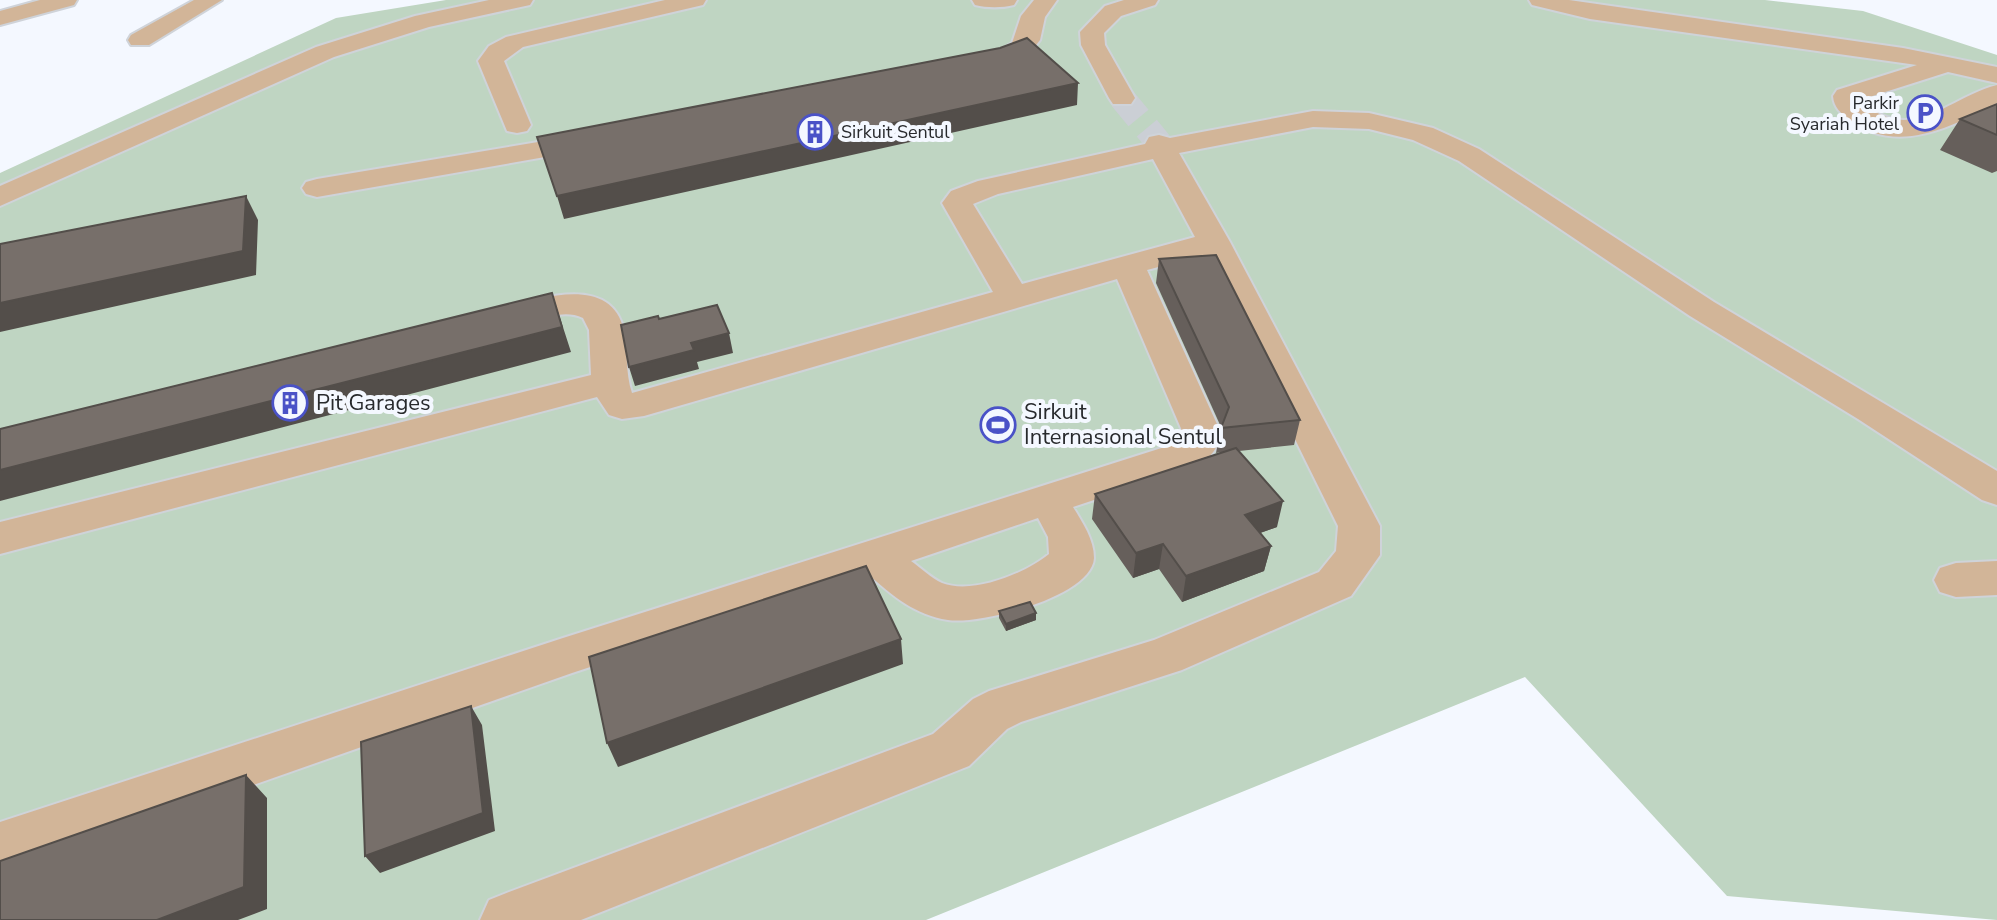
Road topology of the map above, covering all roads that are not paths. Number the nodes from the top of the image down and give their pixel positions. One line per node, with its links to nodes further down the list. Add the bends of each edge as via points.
1 (66, 0): 10 (street)
2 (211, 0): 11 (street)
3 (522, 0): 22 (street, via 423,21 325,52)
4 (695, 0): 18 (street, via 515,42 498,51 491,61)
5 (983, 0): 6 (street)
6 (1006, 0)
7 (1046, 0): 13 (street, via 1033,16 1021,48)
8 (1147, 0): 17 (street, via 1113,11 1092,32 1093,45)
9 (1540, 0): 12 (street)
10 (0, 18)
11 (140, 40)
12 (1944, 65): 14 (street); 15 (street); 16 (street, via 1846,96 1847,104 1876,123 1903,130 1924,128)
13 (960, 67)
14 (1997, 75)
15 (1997, 83)
16 (1997, 93)
17 (1122, 98)
18 (517, 125)
19 (618, 135): 21 (street)
20 (1160, 146): 23 (street); 25 (street, via 962,197 957,203); 28 (street, via 1313,119 1369,121 1423,134 1469,155 1702,309)
21 (317, 188)
22 (0, 197)
23 (1214, 242): 24 (street); 33 (street, via 1359,526 1358,555 1335,584 1165,656 1006,706 951,750)
24 (1129, 267): 25 (street); 29 (street, via 1202,433 1199,445 1185,455)
25 (1013, 297): 27 (street, via 644,404 622,406)
26 (472, 327): 27 (street, via 560,305 594,308 603,321)
27 (610, 382): 30 (street)
28 (1997, 490)
29 (1049, 501): 31 (street); 31 (street, via 1069,537 1072,560 1056,576 981,603 957,605 930,598)
30 (0, 538)
31 (876, 556): 32 (street)
32 (0, 848)
33 (509, 920)

